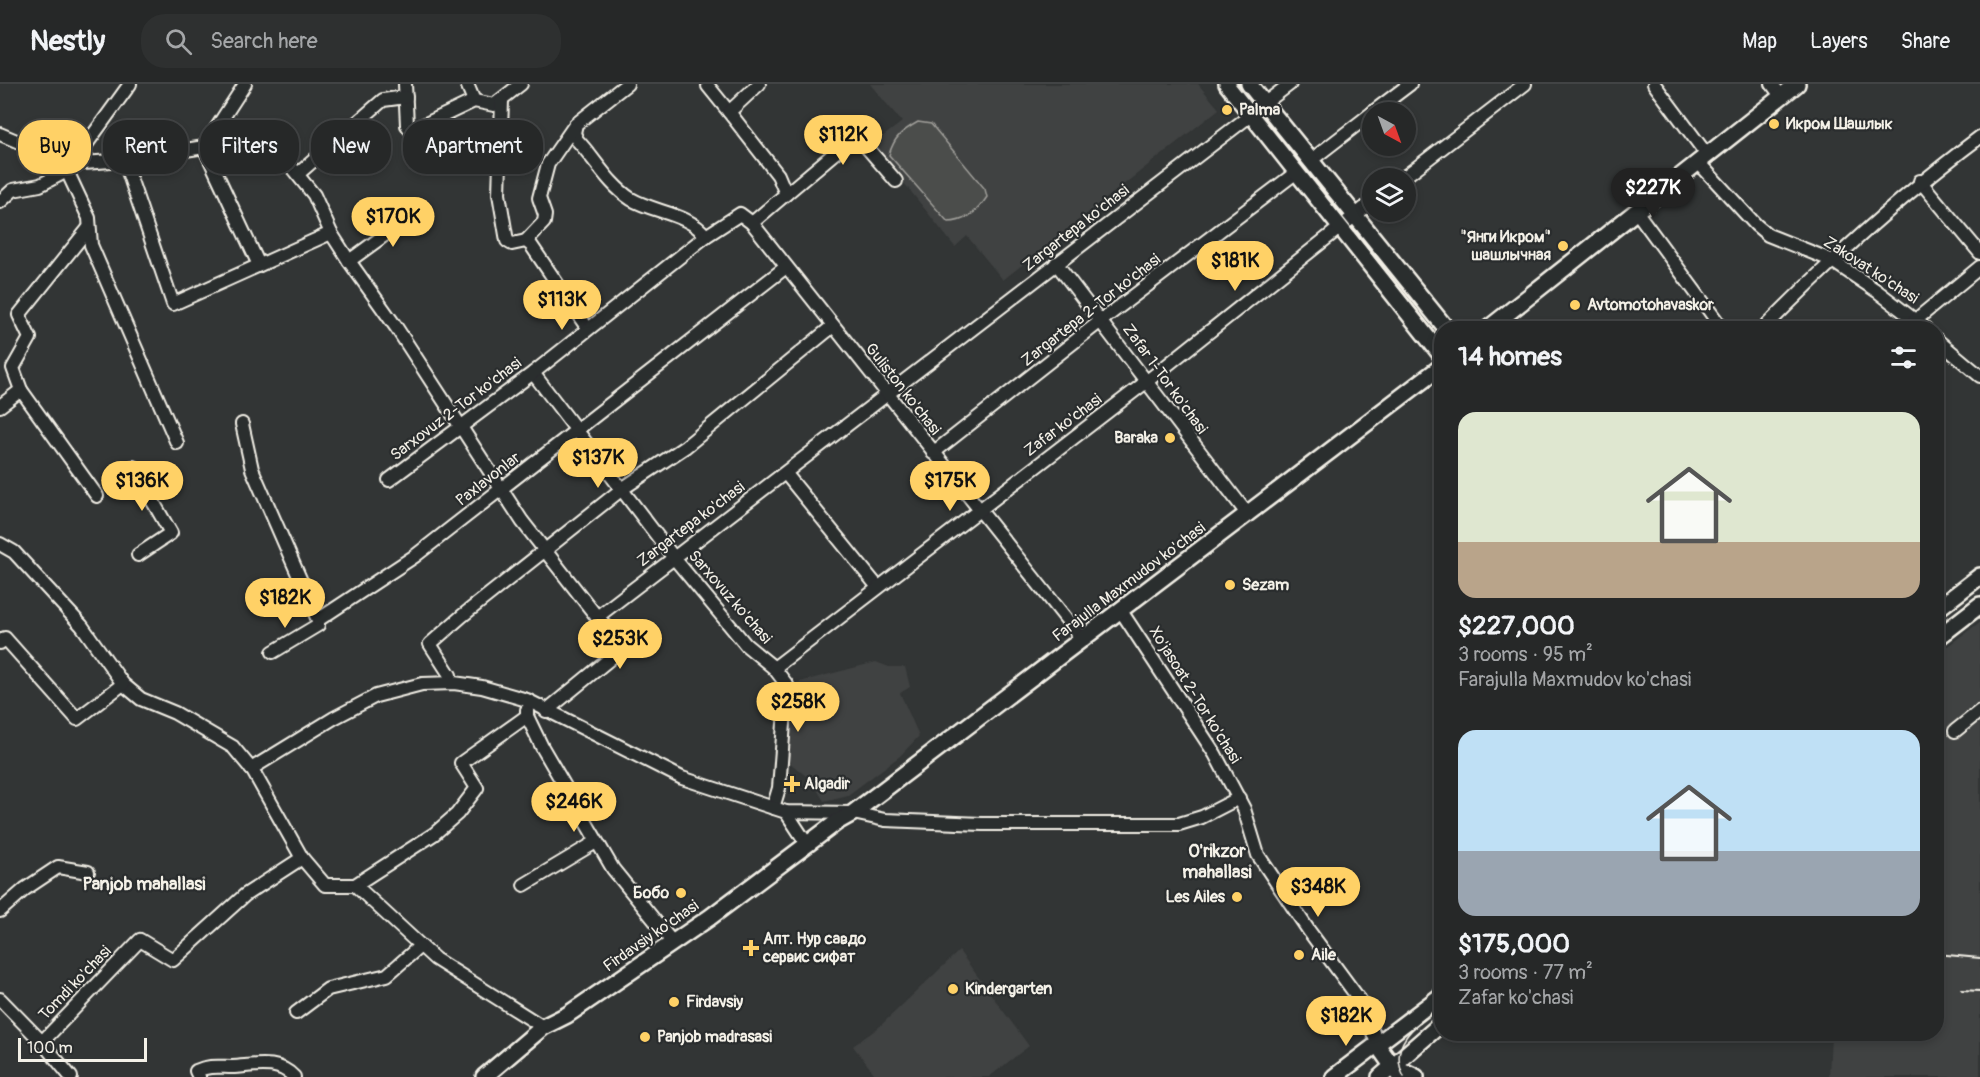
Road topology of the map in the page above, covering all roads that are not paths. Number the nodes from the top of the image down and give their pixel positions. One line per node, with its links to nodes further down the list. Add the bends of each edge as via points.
1 (130, 84): 27 (street)
2 (245, 84): 23 (street)
3 (467, 84): 18 (street)
4 (521, 84): 17 (street)
5 (627, 84): 25 (street)
6 (759, 84): 21 (street)
7 (1227, 84): 22 (main road)
8 (1249, 84): 20 (main road)
9 (1290, 84): 20 (street)
10 (1410, 84): 19 (street)
11 (1525, 84): 32 (street)
12 (1654, 84): 30 (street, Zakovat ko'chasi)
13 (1797, 84): 16 (main road)
14 (708, 86): 21 (street)
15 (405, 90): 18 (street, via 407,125 411,131); 34 (street, via 383,100)
16 (1776, 90): 30 (main road)
17 (502, 100): 18 (street, via 494,105); 53 (street, via 498,162 504,233 512,244)
18 (474, 101)
19 (1387, 102)
20 (1265, 104): 31 (main road)
21 (729, 112): 42 (street, via 778,175)
22 (1252, 114): 33 (main road); 57 (street, Zargartepa ko'chasi)
23 (222, 120)
24 (1362, 121): 31 (street)
25 (576, 124): 52 (street, via 577,141 614,187 651,209 692,222); 53 (street, via 548,164 539,198 544,222)
26 (0, 134): 29 (street)
27 (91, 137)
28 (1980, 137): 41 (street)
29 (18, 143)
30 (1703, 158): 46 (main road); 55 (street, Zakovat ko'chasi, via 1768,235)
31 (1310, 161): 47 (main road)
32 (1416, 168)
33 (1298, 171): 49 (main road); 61 (street, Zargartepa 2-Tor ko'chasi)
34 (299, 173)
35 (57, 174): 43 (street, via 40,184 13,190)
36 (72, 174): 50 (street, via 89,218)
37 (129, 174): 58 (street, via 173,304)
38 (217, 174): 58 (street)
39 (298, 174): 51 (street, via 314,195)
40 (896, 181): 42 (street, Sarxovuz 2-Tor ko'chasi, via 856,135)
41 (1920, 181): 54 (street); 55 (street)
42 (786, 194): 48 (street, Sarxovuz 2-Tor ko'chasi)
43 (0, 202)
44 (419, 210): 56 (street)
45 (1362, 210): 47 (street, Zafar ko'chasi)
46 (1636, 211): 63 (main road); 64 (street)
47 (1355, 216): 49 (street, Zafar ko'chasi); 62 (main road)
48 (747, 219): 52 (street, Sarxovuz 2-Tor ko'chasi, via 735,215); 59 (street, Guliston ko'chasi)
49 (1341, 227): 70 (main road); 75 (street, Zafar ko'chasi)
50 (88, 229): 76 (street, via 19,315 30,338 13,368); 82 (street, via 91,245)
51 (331, 233): 56 (street); 58 (street)
52 (706, 236): 69 (street, Sarxovuz 2-Tor ko'chasi)
53 (526, 242): 69 (street)
54 (1980, 253)
55 (1831, 260): 65 (street); 66 (street, Zakovat ko'chasi)
56 (349, 261): 80 (street)
57 (1056, 263): 61 (street, Zafar 1-Tor ko'chasi); 77 (street, Zargartepa ko'chasi)
58 (259, 265)
59 (786, 267): 68 (street, Guliston ko'chasi); 81 (street, Paxlavonlar)
60 (1980, 267): 67 (street)
61 (1102, 320): 75 (street, Zafar 1-Tor ko'chasi); 83 (street, Zargartepa 2-Tor ko'chasi)
62 (1440, 321)
63 (1498, 321)
64 (1717, 321)
65 (1771, 321)
66 (1906, 321)
67 (1914, 321)
68 (833, 326): 77 (street, Guliston ko'chasi); 88 (street, via 685,447)
69 (588, 329): 73 (street, Sarxovuz 2-Tor ko'chasi)
70 (1434, 346)
71 (1944, 346): 74 (street)
72 (1434, 372): 91 (main road, Farajulla Maxmudov ko'chasi)
73 (533, 373): 80 (street, Sarxovuz 2-Tor ko'chasi); 81 (street, Sarxovuz ko'chasi)
74 (1980, 376)
75 (1146, 382): 90 (street, Zafar ko'chasi); 91 (street, Zafar 1-Tor ko'chasi)
76 (21, 390): 78 (street); 89 (street)
77 (887, 396): 83 (street, Guliston ko'chasi); 85 (street, Zargartepa ko'chasi)
78 (0, 406)
79 (242, 424): 102 (street, via 252,469)
80 (461, 425): 86 (street, Sarxovuz 2-Tor ko'chasi); 87 (street)
81 (578, 429): 87 (street, Paxlavonlar); 88 (street, Sarxovuz ko'chasi)
82 (177, 442)
83 (933, 453): 90 (street, Guliston ko'chasi)
84 (133, 467): 94 (street, via 171,533)
85 (786, 474): 95 (street, Zargartepa ko'chasi); 97 (street)
86 (389, 480)
87 (502, 489): 93 (street); 102 (street, Paxlavonlar, via 414,556)
88 (622, 489): 93 (street); 95 (street, Sarxovuz ko'chasi)
89 (97, 496)
90 (978, 511): 97 (street, Zafar ko'chasi); 104 (street, Guliston ko'chasi)
91 (1248, 514): 100 (main road, Farajulla Maxmudov ko'chasi)
92 (0, 544): 109 (street, via 14,552 82,626)
93 (544, 551): 101 (street); 108 (street, via 430,644)
94 (138, 555)
95 (674, 558): 101 (street, Zargartepa ko'chasi); 107 (street, Sarxovuz ko'chasi, via 746,645)
96 (1980, 576): 98 (main road)
97 (878, 586): 107 (street, Zafar ko'chasi)
98 (1944, 604)
99 (1979, 607): 103 (main road)
100 (1121, 611): 104 (main road, Farajulla Maxmudov ko'chasi); 116 (street, Xo'jasoat 2-Tor ko'chasi, via 1215,754)
101 (597, 617): 111 (street, via 623,648)
102 (318, 620): 106 (street, Paxlavonlar, via 318,625)
103 (1944, 633)
104 (1083, 640): 118 (main road, Farajulla Maxmudov ko'chasi)
105 (0, 643): 109 (street, via 5,638 77,719)
106 (273, 652)
107 (774, 668): 117 (street, via 787,685)
108 (450, 675)
109 (123, 684): 115 (street, via 141,699 175,713 233,747)
110 (527, 700): 111 (street); 113 (street); 115 (street, via 464,684 422,684 366,701)
111 (546, 711): 117 (street, via 682,778)
112 (1980, 711): 114 (street)
113 (527, 716): 120 (street); 124 (street, via 461,763 477,788 457,814 434,834)
114 (1955, 731)
115 (251, 769): 122 (street)
116 (1239, 798): 118 (street, via 1179,824 982,824 885,820); 135 (street, Xo'jasoat 2-Tor ko'chasi, via 1258,855 1362,1003)
117 (780, 810): 118 (street); 121 (street)
118 (853, 813): 119 (main road, Farajulla Maxmudov ko'chasi)
119 (837, 822): 121 (main road, Firdavsiy ko'chasi)
120 (596, 842): 125 (street); 127 (street)
121 (807, 844): 127 (main road, Firdavsiy ko'chasi)
122 (302, 858): 124 (street, via 325,885); 134 (street, Tomdi ko'chasi, via 245,895 173,960 140,940)
123 (88, 872): 126 (street, via 58,867)
124 (355, 885): 128 (street)
125 (524, 885)
126 (0, 911)
127 (673, 943): 132 (main road, Firdavsiy ko'chasi)
128 (419, 947): 131 (street, via 387,975 328,989); 132 (street)
129 (0, 999): 134 (street)
130 (1434, 1001): 135 (main road)
131 (296, 1013)
132 (543, 1027): 140 (main road, Firdavsiy ko'chasi)
133 (1434, 1032): 136 (main road)
134 (42, 1042): 137 (street, Tomdi ko'chasi)
135 (1378, 1046): 136 (main road); 141 (main road)
136 (1398, 1072): 142 (main road); 143 (main road)
137 (71, 1077)
138 (199, 1077): 139 (street, via 196,1071 210,1066 264,1064 288,1070)
139 (294, 1077)
140 (484, 1077)
141 (1334, 1077)
142 (1380, 1077)
143 (1416, 1077)

